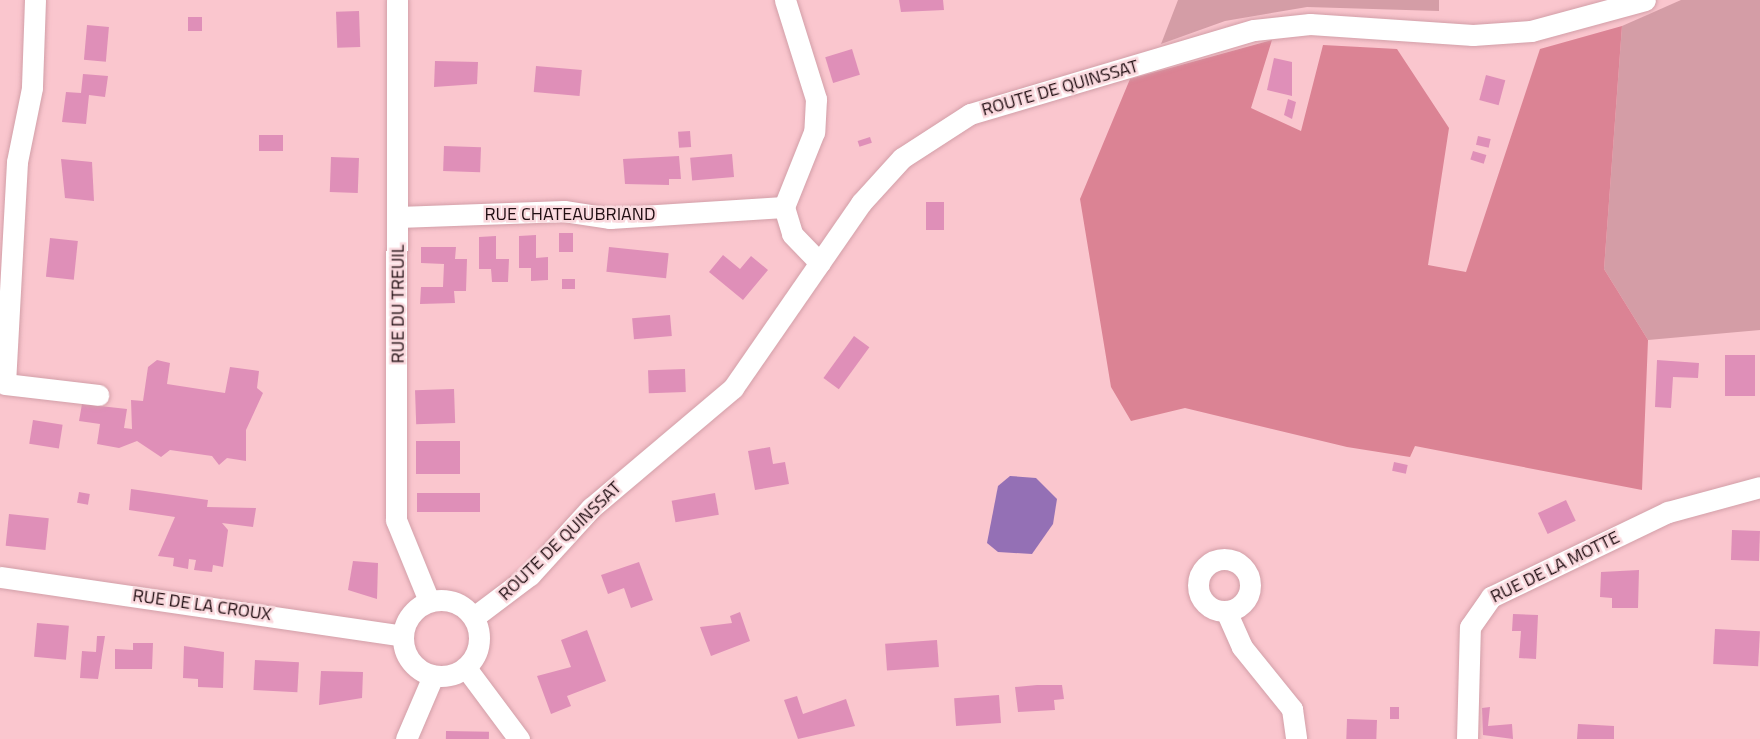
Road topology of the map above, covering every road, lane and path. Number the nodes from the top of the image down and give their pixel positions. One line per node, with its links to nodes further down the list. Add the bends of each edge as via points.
1 (35, 0): 5 (street, via 32,88)
2 (397, 0): 7 (street, RUE DU TREUIL)
3 (785, 0): 6 (street, via 816,99 814,132)
4 (1645, 0): 8 (street, ROUTE DE QUINSSAT, via 1531,31 1473,35 1310,24 1254,30 1012,100 970,114 902,158)
5 (8, 162): 9 (street, via 5,384)
6 (784, 207): 7 (street, RUE CHATEAUBRIAND, via 610,218 564,211); 8 (street, via 792,234)
7 (398, 217): 12 (street, RUE DU TREUIL, via 396,520)
8 (820, 263): 14 (street, ROUTE DE QUINSSAT, via 733,388 591,508 530,575)
9 (98, 395)
10 (1760, 487): 21 (street, RUE DE LA MOTTE, via 1668,512 1491,597 1470,627)
11 (0, 577): 15 (street, RUE DE LA CROUX)
12 (429, 601): 14 (street, via 454,601); 15 (street, via 415,609)
13 (1226, 611): 20 (street, via 1242,647 1292,709)
14 (474, 617): 16 (street, via 480,644)
15 (402, 636): 17 (street, via 410,662)
16 (467, 668): 17 (street); 19 (street)
17 (433, 676): 18 (street)
18 (406, 739)
19 (519, 739)
20 (1296, 739)
21 (1467, 739)

